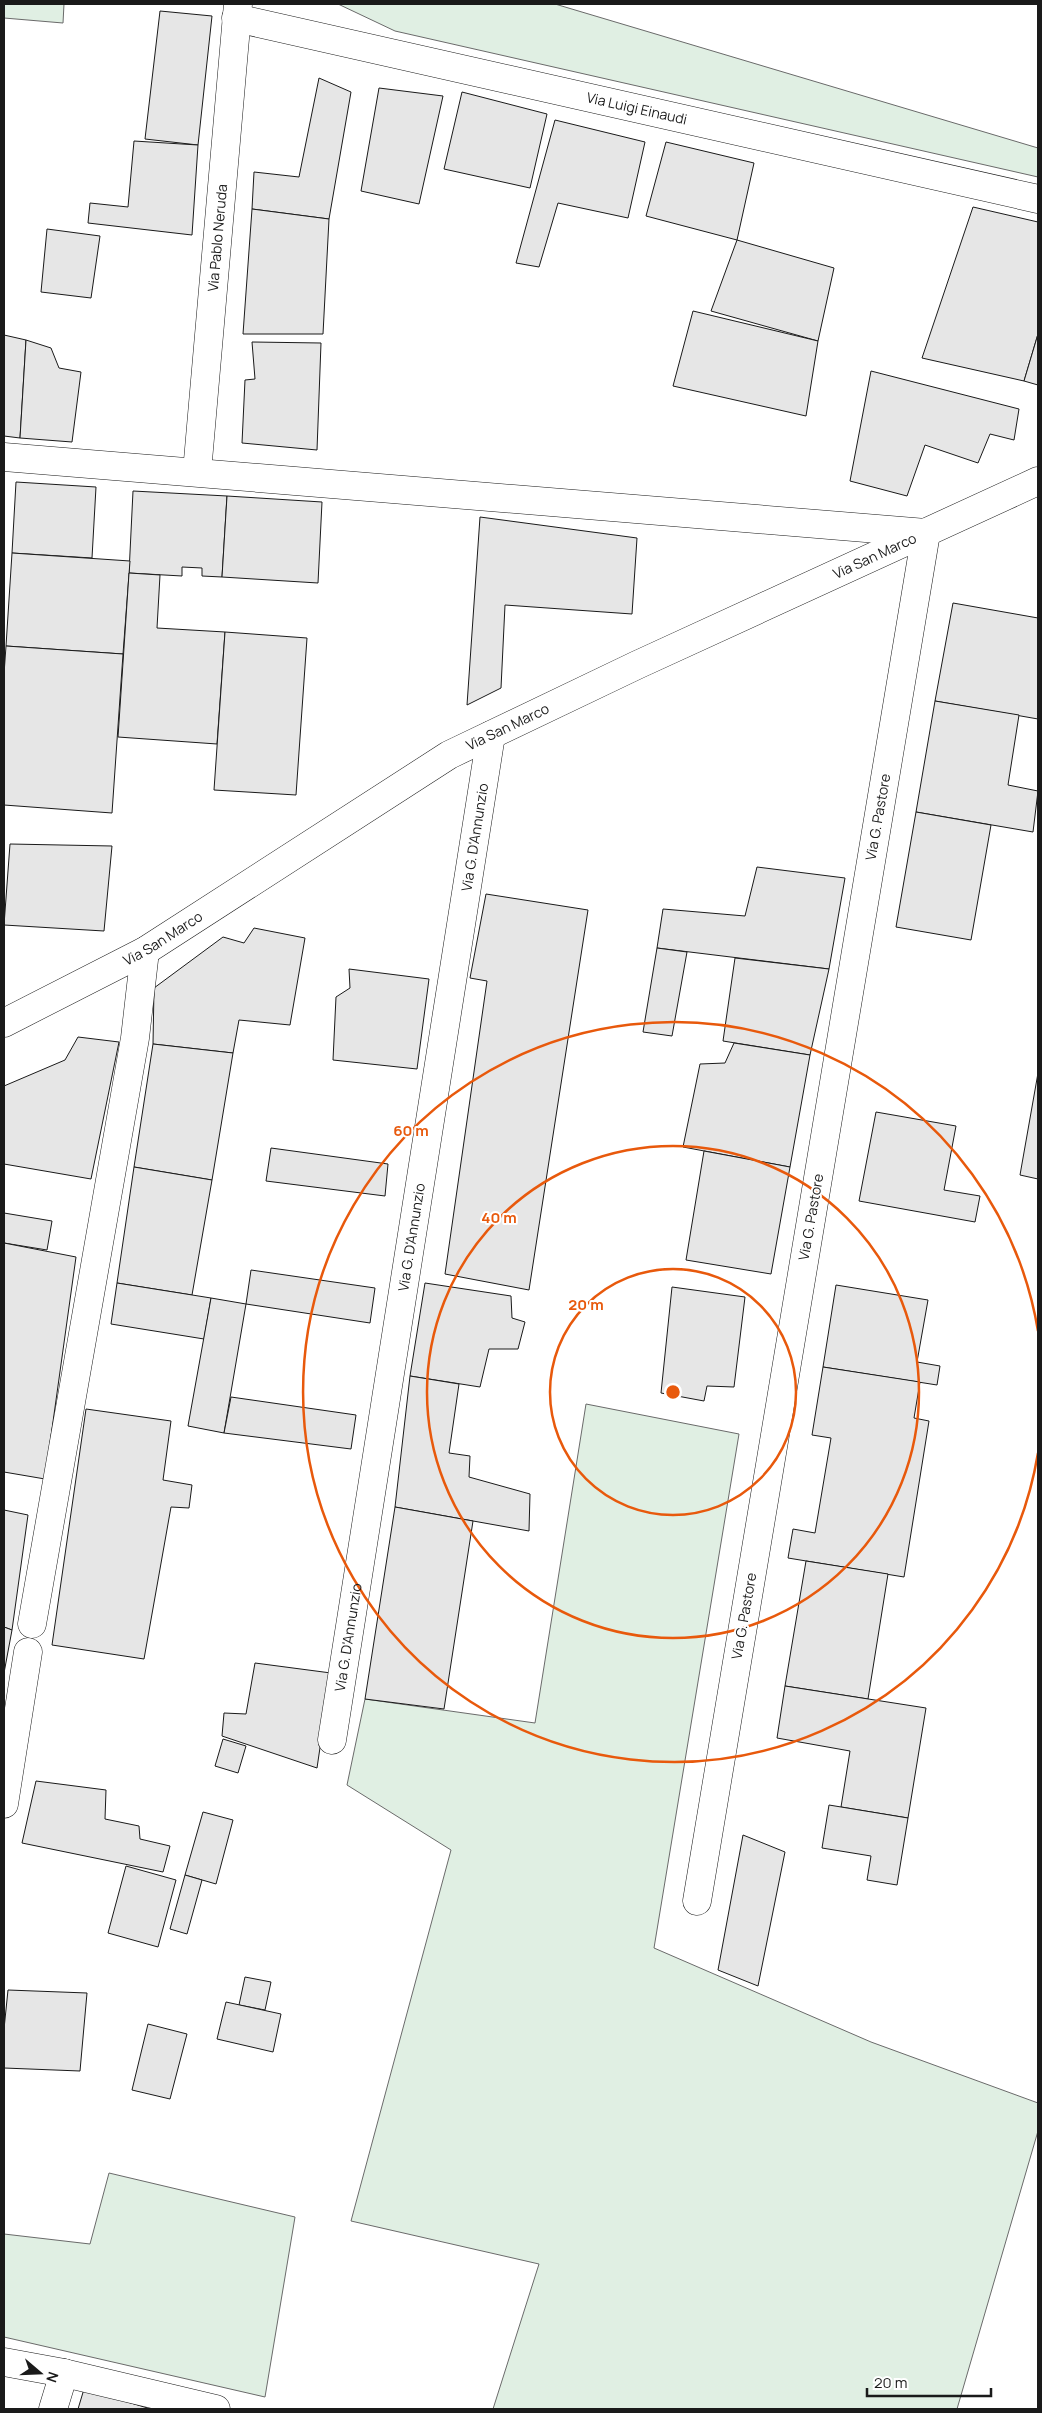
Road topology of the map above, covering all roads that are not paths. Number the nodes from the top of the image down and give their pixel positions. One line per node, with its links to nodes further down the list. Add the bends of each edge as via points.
1 (237, 11): 2 (street, Via Luigi Einaudi); 4 (street, Via Pablo Neruda)
2 (1038, 199)
3 (4, 457): 4 (street)
4 (197, 472): 6 (street)
5 (1038, 481): 6 (street, Via San Marco)
6 (926, 533): 7 (street, Via San Marco); 14 (street, Via G. Pastore)
7 (491, 735): 8 (street, Via San Marco, via 449,755); 12 (street, Via G. D'Annunzio)
8 (145, 951): 9 (street, Via San Marco); 10 (street, via 135,1038)
9 (4, 1023)
10 (32, 1624)
11 (28, 1652): 13 (street)
12 (332, 1740)
13 (4, 1804)
14 (696, 1901)
15 (4, 2362): 16 (street)
16 (64, 2373): 17 (street); 18 (street)
17 (53, 2409)
18 (216, 2409)

